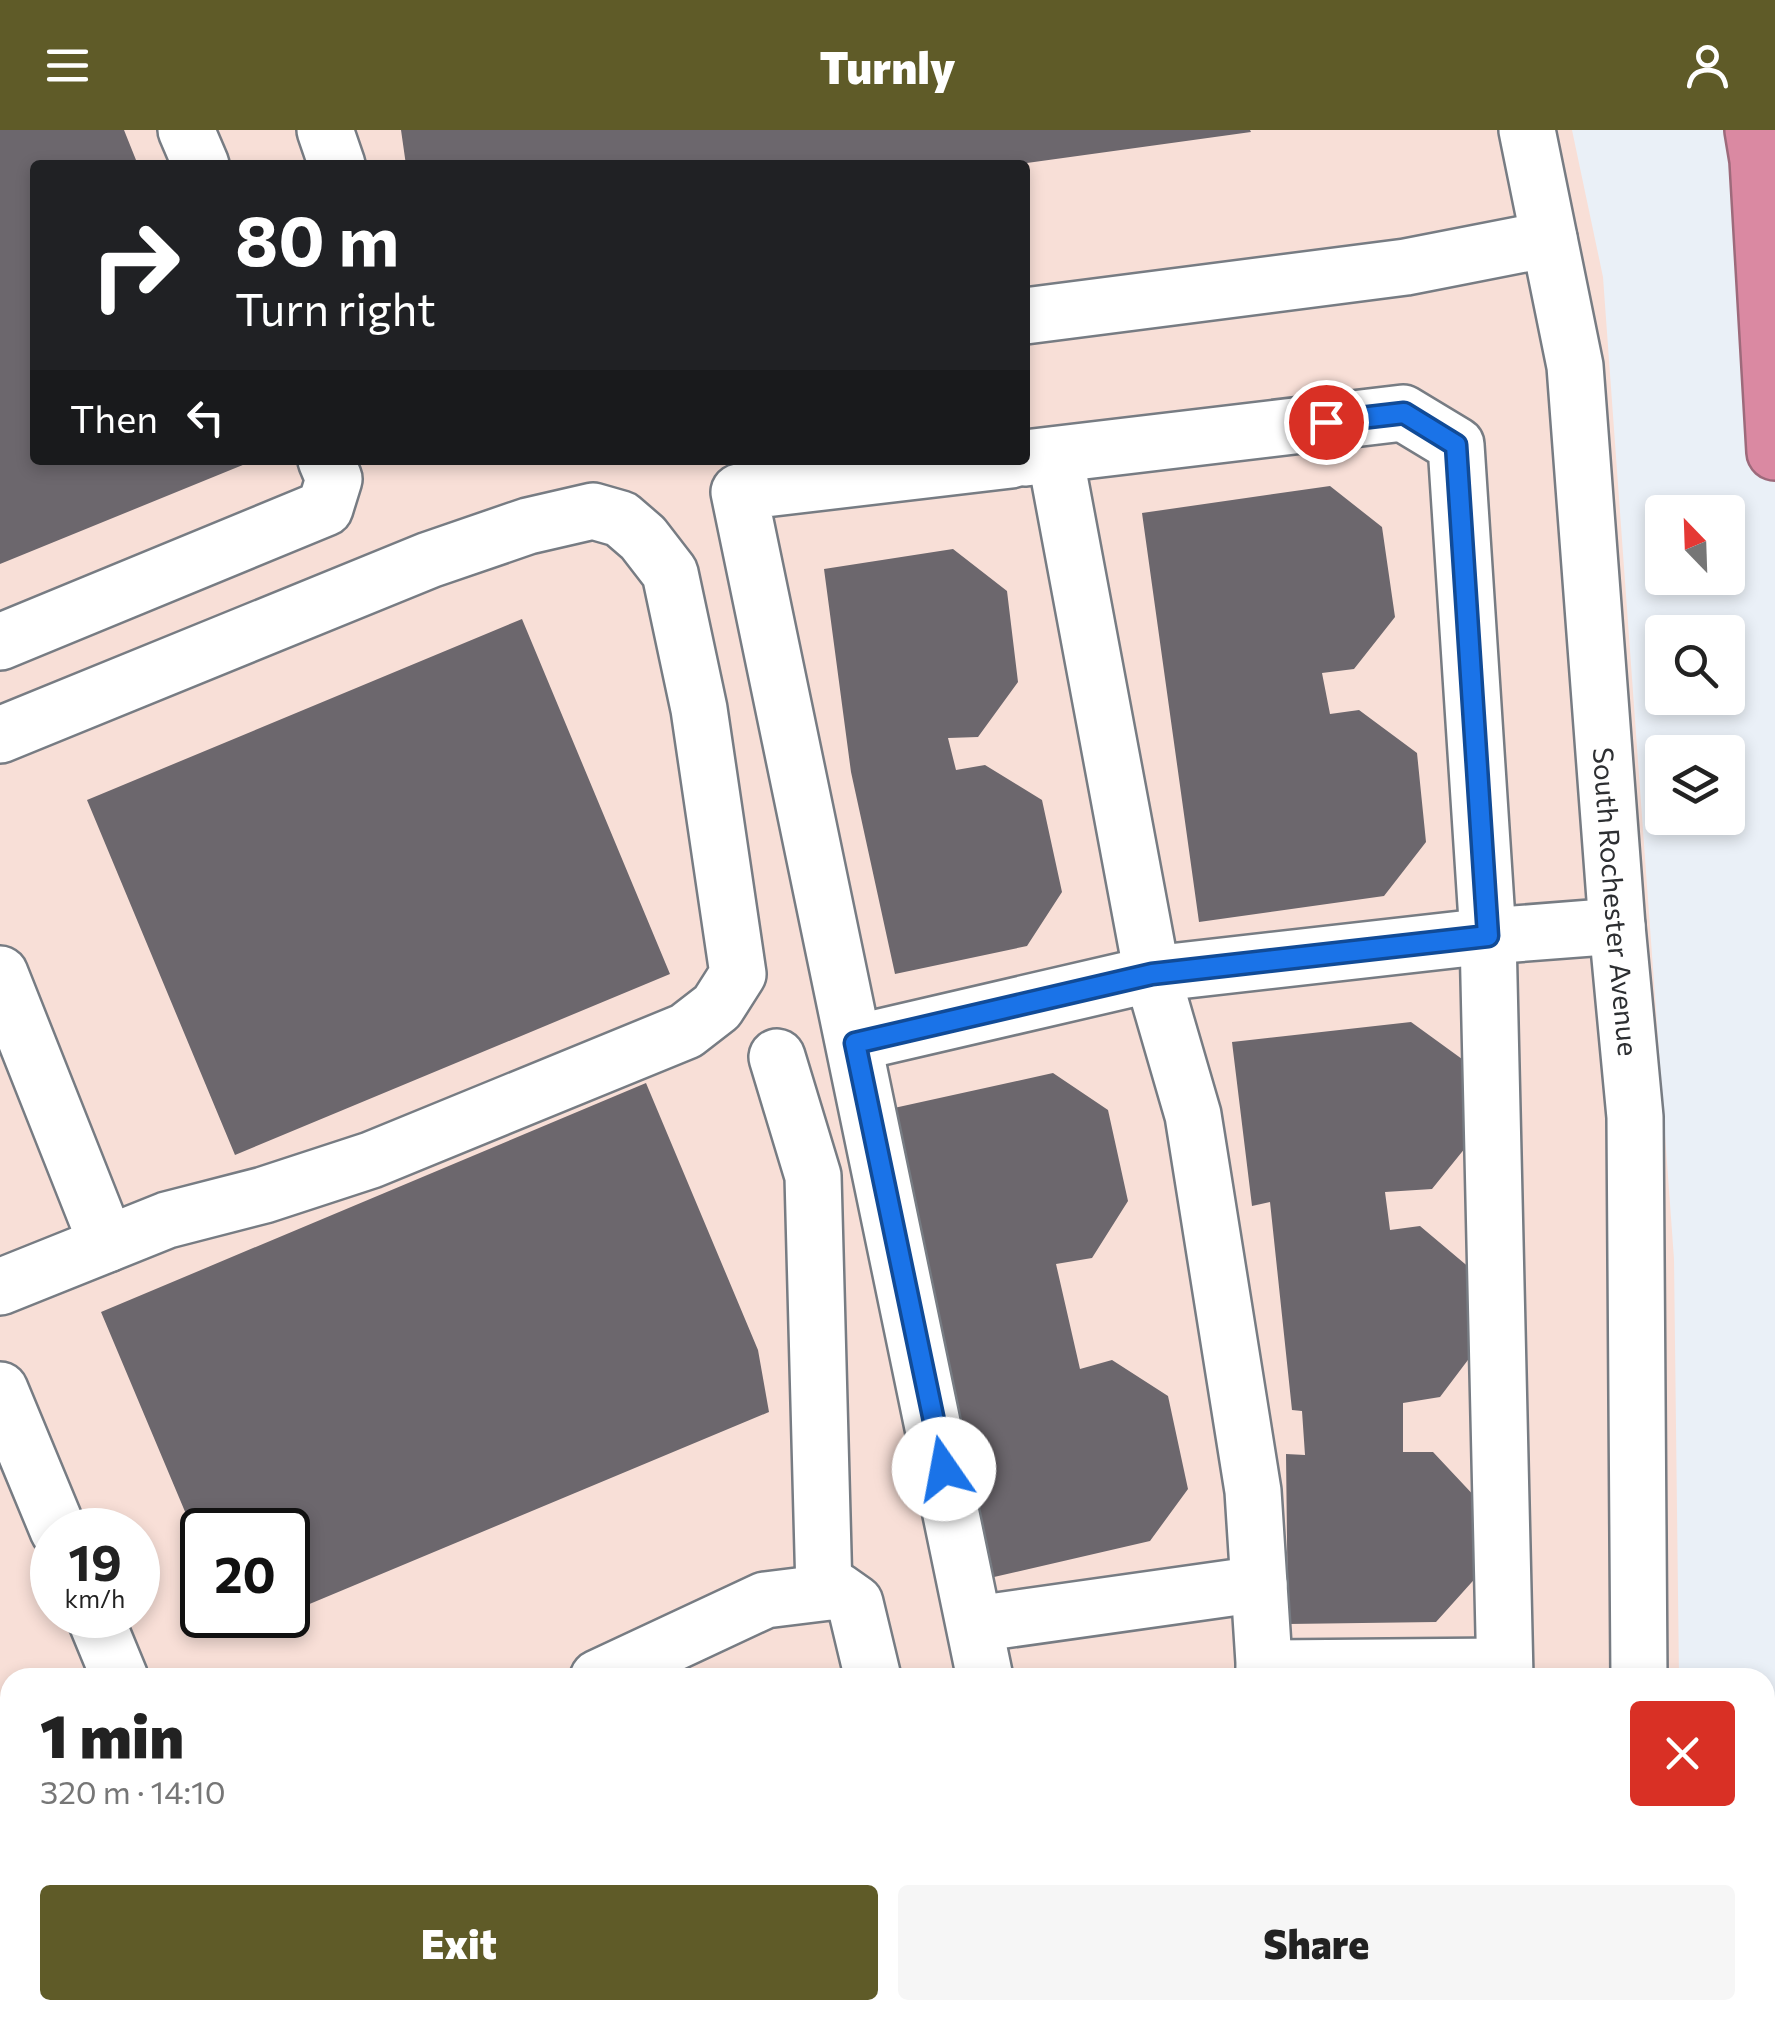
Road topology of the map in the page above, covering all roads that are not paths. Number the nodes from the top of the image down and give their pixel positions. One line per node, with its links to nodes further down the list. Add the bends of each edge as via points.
1 (186, 130): 5 (street)
2 (325, 130): 6 (street)
3 (1527, 130): 7 (street, South Rochester Avenue)
4 (1753, 130): 9 (highway)
5 (198, 160)
6 (335, 160)
7 (1549, 239): 8 (street, via 1406,267); 15 (street, South Rochester Avenue, via 1575,366)
8 (1030, 315)
9 (1775, 452)
10 (1030, 458): 16 (street, via 1404,413 1456,445); 18 (street)
11 (328, 465): 13 (street, via 334,479 325,508)
12 (970, 465): 19 (street, via 739,492)
13 (0, 642)
14 (0, 735): 21 (street, via 430,560 593,511 632,528 670,573 695,690 738,974 717,1008 686,1031 371,1160)
15 (1617, 926): 16 (street); 35 (street, South Rochester Avenue, via 1634,1116)
16 (1488, 936): 18 (street); 34 (street)
17 (0, 974): 21 (street)
18 (1152, 974): 19 (street); 25 (street, via 1193,1115 1253,1490)
19 (855, 1043): 27 (street)
20 (776, 1057): 26 (street, via 812,1176)
21 (107, 1244): 22 (street)
22 (0, 1288)
23 (2, 1400): 24 (street)
24 (49, 1508)
25 (1259, 1584): 27 (street); 33 (street)
26 (824, 1591): 30 (street, via 766,1600); 31 (street, via 855,1602)
27 (976, 1624): 32 (street)
28 (103, 1638): 29 (street)
29 (116, 1668)
30 (620, 1668)
31 (871, 1668)
32 (983, 1668)
33 (1264, 1668)
34 (1505, 1668)
35 (1640, 1668)

